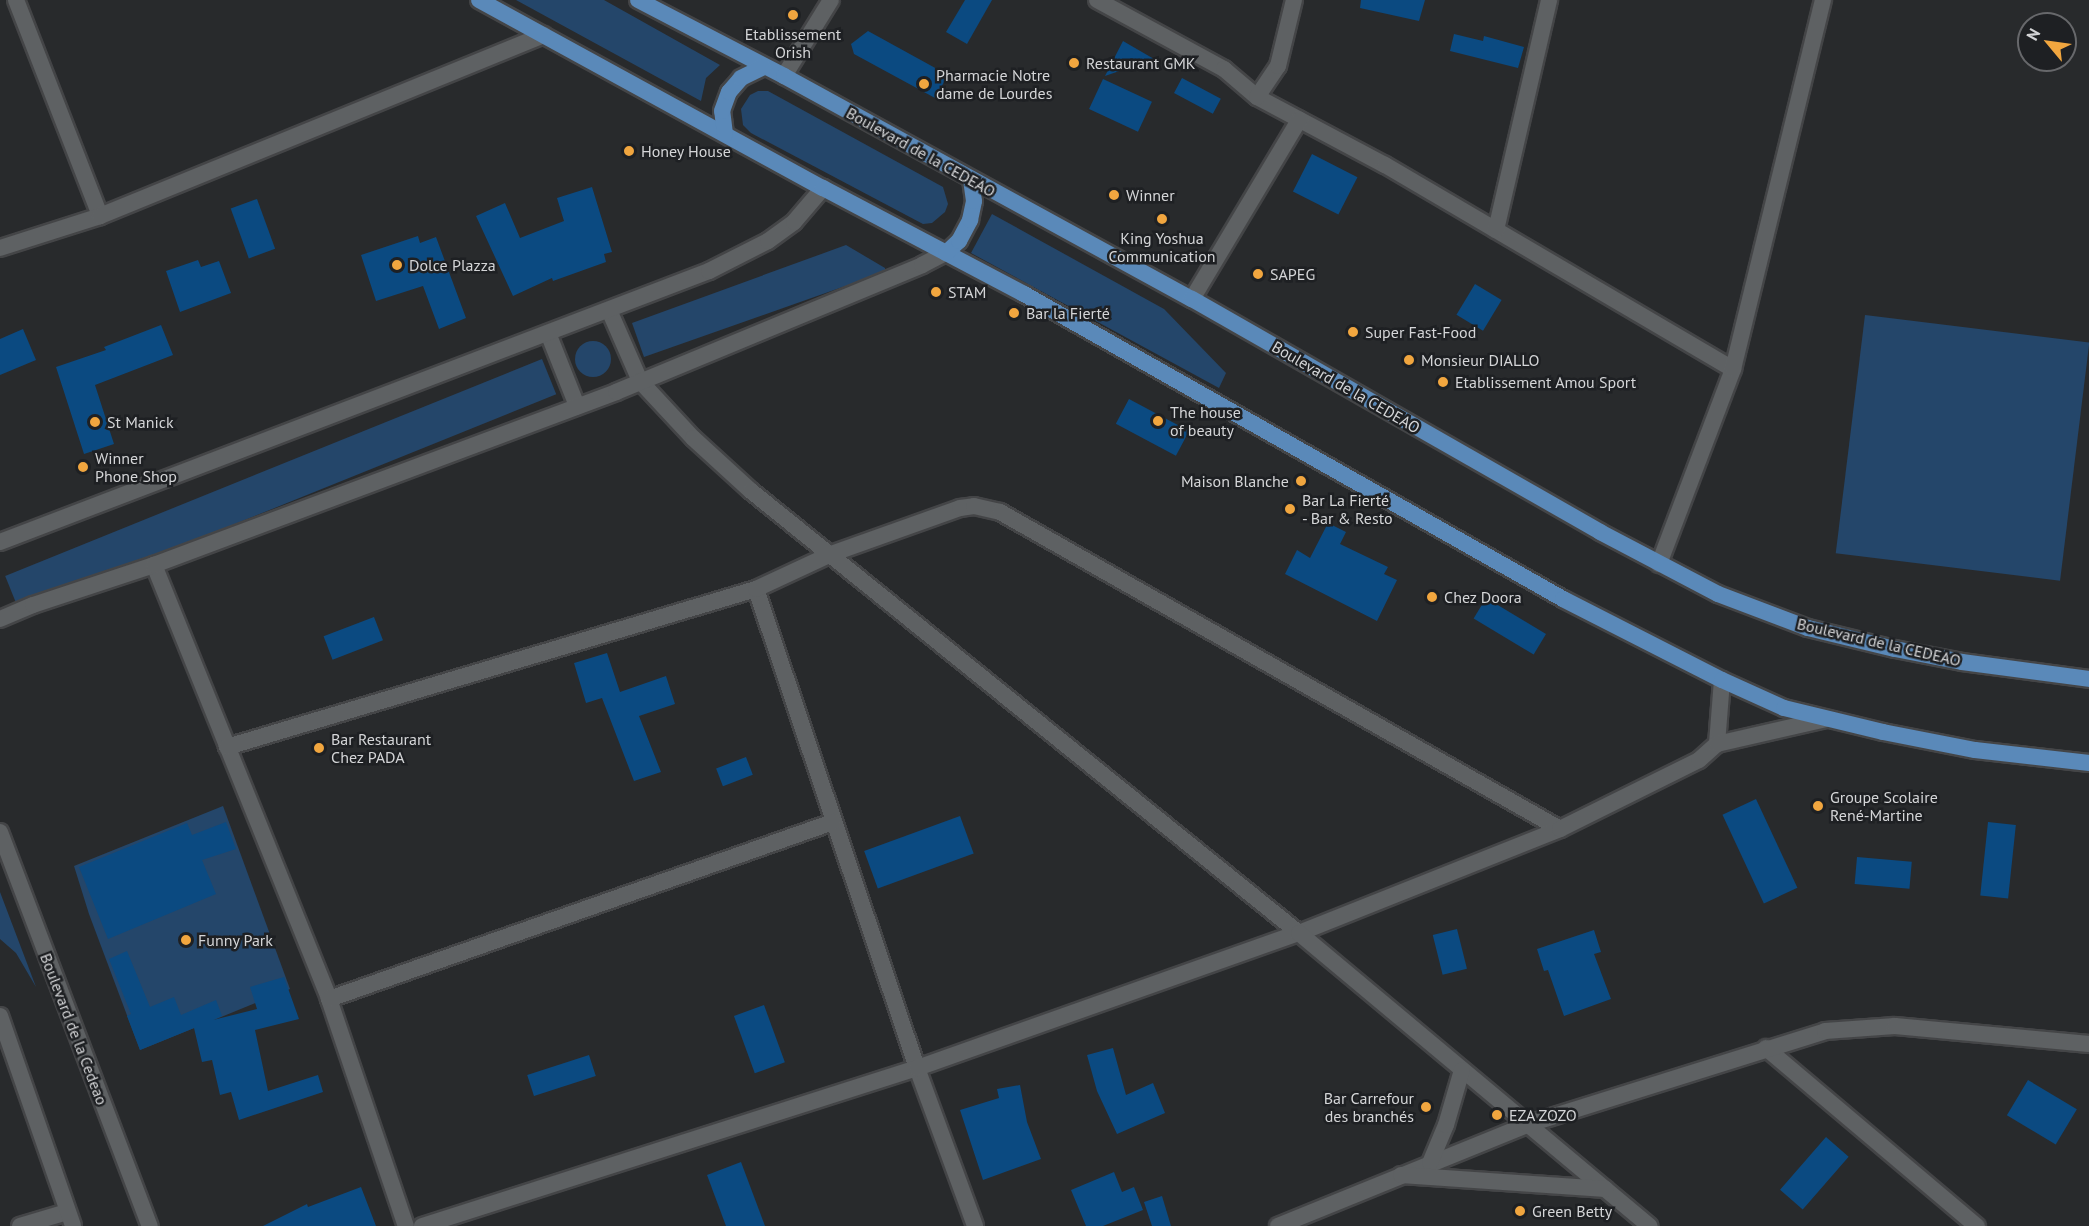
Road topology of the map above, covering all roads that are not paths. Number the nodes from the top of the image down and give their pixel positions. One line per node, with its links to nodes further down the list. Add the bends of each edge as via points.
1 (16, 0): 17 (street)
2 (479, 0): 9 (main road)
3 (638, 0): 10 (main road, Boulevard de la CEDEAO)
4 (831, 0): 11 (street)
5 (1097, 0): 12 (street, via 1224,69)
6 (1294, 0): 12 (street, via 1278,66)
7 (1549, 0): 18 (street)
8 (1823, 0): 24 (street)
9 (543, 35): 14 (main road); 17 (street)
10 (764, 67): 11 (main road, Boulevard de la CEDEAO); 14 (main road, via 741,78 729,92 722,111)
11 (784, 76): 15 (main road, Boulevard de la CEDEAO)
12 (1257, 97): 13 (street)
13 (1299, 120): 18 (street); 21 (street)
14 (725, 134): 16 (main road)
15 (971, 180): 20 (main road, via 974,201 970,220 959,241); 21 (main road, Boulevard de la CEDEAO)
16 (823, 188): 20 (main road); 22 (street, via 794,222 768,241 709,271)
17 (100, 216): 19 (street)
18 (1496, 230): 24 (street)
19 (0, 248)
20 (946, 253): 25 (street); 34 (main road, via 1563,599)
21 (1192, 299): 29 (main road, Boulevard de la CEDEAO)
22 (609, 310): 23 (street); 25 (street)
23 (548, 333): 26 (street); 27 (street)
24 (1733, 369): 29 (street)
25 (640, 381): 26 (street); 28 (street, via 693,438 751,491)
26 (578, 406): 30 (street)
27 (0, 542)
28 (831, 554): 31 (street); 40 (street, via 960,508 974,506 1000,512); 42 (street)
29 (1659, 564): 33 (main road, Boulevard de la CEDEAO, via 1718,594 1808,628 1962,662)
30 (154, 565): 32 (street); 37 (street)
31 (756, 589): 37 (street); 39 (street)
32 (0, 619)
33 (2089, 679)
34 (1722, 680): 35 (main road, via 1784,708); 36 (street)
35 (1826, 718): 36 (street); 38 (main road, via 1975,750)
36 (1717, 744): 40 (street, via 1699,760)
37 (227, 747): 43 (street)
38 (2089, 763)
39 (832, 822): 43 (street); 47 (street)
40 (1560, 829): 42 (street)
41 (0, 832): 55 (street, Boulevard de la Cedeao)
42 (1299, 933): 47 (street); 48 (street)
43 (329, 999): 56 (street)
44 (0, 1016): 53 (street)
45 (2089, 1044): 46 (street, via 1894,1026 1825,1031)
46 (1766, 1048): 49 (street); 61 (street)
47 (917, 1068): 57 (street); 58 (street)
48 (1462, 1070): 49 (street); 50 (street)
49 (1528, 1124): 50 (street); 52 (street)
50 (1430, 1163): 51 (street)
51 (1401, 1175): 52 (street); 59 (street)
52 (1606, 1189): 60 (street)
53 (70, 1219): 54 (street)
54 (20, 1226)
55 (150, 1226)
56 (406, 1226)
57 (422, 1226)
58 (975, 1226)
59 (1278, 1226)
60 (1650, 1226)
61 (1977, 1226)

